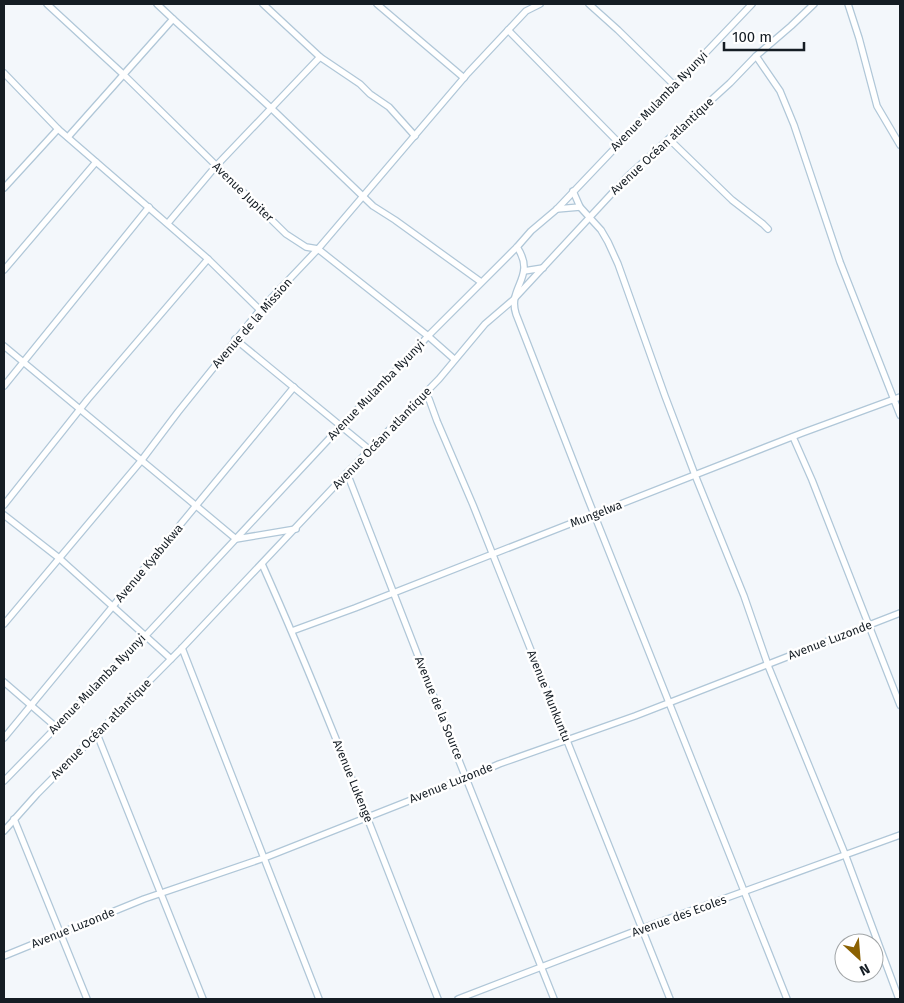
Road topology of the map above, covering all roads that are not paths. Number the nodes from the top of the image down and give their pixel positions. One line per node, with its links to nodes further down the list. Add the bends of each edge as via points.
1 (47, 4): 15 (street, Avenue Jupiter)
2 (157, 4): 10 (street)
3 (263, 4): 13 (street)
4 (377, 4): 16 (street)
5 (540, 4): 11 (street, Avenue de la Mission, via 526,11)
6 (589, 4): 17 (street)
7 (752, 4): 17 (street, Avenue Mulamba Nyunyi)
8 (814, 4): 12 (street, Avenue Océan atlantique)
9 (848, 4): 24 (street, via 877,106)
10 (172, 18): 15 (street); 18 (street)
11 (508, 30): 16 (street, Avenue de la Mission); 23 (street)
12 (756, 56): 22 (street, Avenue Océan atlantique); 54 (street, via 780,91 794,125 840,262)
13 (320, 57): 18 (street); 20 (street, via 389,107)
14 (4, 73): 19 (street)
15 (124, 75): 21 (street); 26 (street, Avenue Jupiter)
16 (464, 78): 20 (street, Avenue de la Mission)
17 (675, 86): 23 (street, Avenue Mulamba Nyunyi)
18 (271, 108): 26 (street); 29 (street)
19 (58, 129): 21 (street); 27 (street)
20 (415, 136): 29 (street, Avenue de la Mission)
21 (68, 137): 25 (street)
22 (669, 139): 33 (street, Avenue Océan atlantique); 35 (street, via 732,200)
23 (619, 143): 28 (street, Avenue Mulamba Nyunyi)
24 (900, 145)
25 (96, 162): 30 (street); 40 (street)
26 (216, 166): 34 (street); 37 (street, Avenue Jupiter, via 286,234 306,247)
27 (4, 188)
28 (573, 191): 31 (street); 32 (street, Avenue Mulamba Nyunyi)
29 (362, 197): 37 (street, Avenue de la Mission); 42 (street)
30 (149, 207): 34 (street); 49 (street)
31 (580, 207): 32 (street); 33 (street)
32 (557, 209): 36 (street, Avenue Mulamba Nyunyi, via 530,231)
33 (590, 217): 39 (street, Avenue Océan atlantique); 62 (street, via 608,242 618,264)
34 (168, 223): 38 (street)
35 (768, 229)
36 (517, 247): 41 (street, via 524,257); 42 (street, Avenue Mulamba Nyunyi)
37 (318, 249): 44 (street, Avenue de la Mission); 45 (street, Avenue Jupiter)
38 (208, 259): 44 (street); 55 (street)
39 (543, 268): 41 (street); 43 (street, Avenue Océan atlantique)
40 (4, 270)
41 (524, 272): 43 (street)
42 (481, 282): 45 (street, Avenue Mulamba Nyunyi)
43 (513, 300): 48 (street, Avenue Océan atlantique, via 485,324); 65 (street)
44 (260, 310): 46 (street, Avenue de la Mission)
45 (428, 336): 48 (street, Avenue Jupiter); 57 (street, Avenue Mulamba Nyunyi)
46 (235, 339): 51 (street); 60 (street, Avenue de la Mission)
47 (4, 346): 49 (street)
48 (454, 359): 52 (street, Avenue Océan atlantique)
49 (24, 362): 50 (street); 55 (street)
50 (4, 386)
51 (294, 387): 57 (street); 64 (street, Avenue Kyabukwa)
52 (424, 394): 59 (street, Avenue Océan atlantique); 69 (street, Avenue Munkuntu, via 429,399)
53 (900, 397): 54 (street, Mungelwa)
54 (894, 400): 56 (street); 58 (street, Mungelwa)
55 (80, 409): 60 (street); 63 (street)
56 (900, 415)
57 (341, 426): 59 (street); 68 (street, Avenue Mulamba Nyunyi)
58 (793, 437): 62 (street, Mungelwa); 76 (street)
59 (370, 450): 61 (street, Avenue Océan atlantique)
60 (141, 461): 64 (street); 70 (street, Avenue de la Mission)
61 (347, 473): 67 (street, Avenue Océan atlantique); 72 (street, Avenue de la Source)
62 (695, 475): 65 (street, Mungelwa); 81 (street)
63 (4, 505)
64 (196, 507): 68 (street); 73 (street, Avenue Kyabukwa)
65 (594, 514): 69 (street, Mungelwa); 83 (street)
66 (4, 515): 70 (street)
67 (296, 529): 68 (street); 71 (street, Avenue Océan atlantique)
68 (236, 539): 78 (street, Avenue Mulamba Nyunyi)
69 (492, 554): 72 (street, Mungelwa); 89 (street, Avenue Munkuntu)
70 (59, 558): 73 (street); 75 (street, Avenue de la Mission)
71 (262, 564): 77 (street, Avenue Lukenge); 79 (street, Avenue Océan atlantique)
72 (394, 592): 77 (street, Mungelwa); 90 (street, Avenue de la Source)
73 (113, 606): 78 (street); 84 (street, Avenue Kyabukwa)
74 (900, 613): 76 (street, Avenue Luzonde)
75 (4, 624)
76 (869, 625): 81 (street, Avenue Luzonde); 85 (street)
77 (292, 631): 92 (street, Avenue Lukenge)
78 (145, 635): 80 (street); 86 (street, Avenue Mulamba Nyunyi)
79 (182, 648): 80 (street, Avenue Océan atlantique); 97 (street)
80 (171, 659): 87 (street, Avenue Océan atlantique)
81 (768, 664): 83 (street, Avenue Luzonde); 96 (street)
82 (4, 682): 84 (street)
83 (670, 703): 89 (street, Avenue Luzonde); 98 (street)
84 (30, 705): 86 (street); 88 (street, Avenue Kyabukwa)
85 (900, 705)
86 (56, 727): 91 (street, Avenue Mulamba Nyunyi)
87 (97, 734): 93 (street, Avenue Océan atlantique); 99 (street)
88 (4, 738)
89 (566, 740): 90 (street, Avenue Luzonde); 100 (street, Avenue Munkuntu)
90 (467, 778): 92 (street, Avenue Luzonde); 103 (street, Avenue de la Source)
91 (4, 781)
92 (368, 817): 97 (street, Avenue Luzonde); 107 (street, Avenue Lukenge)
93 (14, 819): 94 (street, Avenue Océan atlantique); 101 (street)
94 (4, 830)
95 (900, 835): 96 (street, Avenue des Ecoles)
96 (845, 854): 98 (street, Avenue des Ecoles); 112 (street)
97 (264, 858): 99 (street, Avenue Luzonde); 106 (street)
98 (743, 892): 100 (street, Avenue des Ecoles); 111 (street)
99 (160, 894): 101 (street, Avenue Luzonde); 105 (street)
100 (643, 928): 103 (street, Avenue des Ecoles); 110 (street, Avenue Munkuntu)
101 (60, 934): 102 (street, Avenue Luzonde); 104 (street)
102 (4, 956)
103 (542, 968): 108 (street, Avenue des Ecoles); 109 (street, Avenue de la Source)
104 (87, 999)
105 (203, 999)
106 (319, 999)
107 (438, 999)
108 (458, 999)
109 (554, 999)
110 (670, 999)
111 (787, 999)
112 (899, 999)

